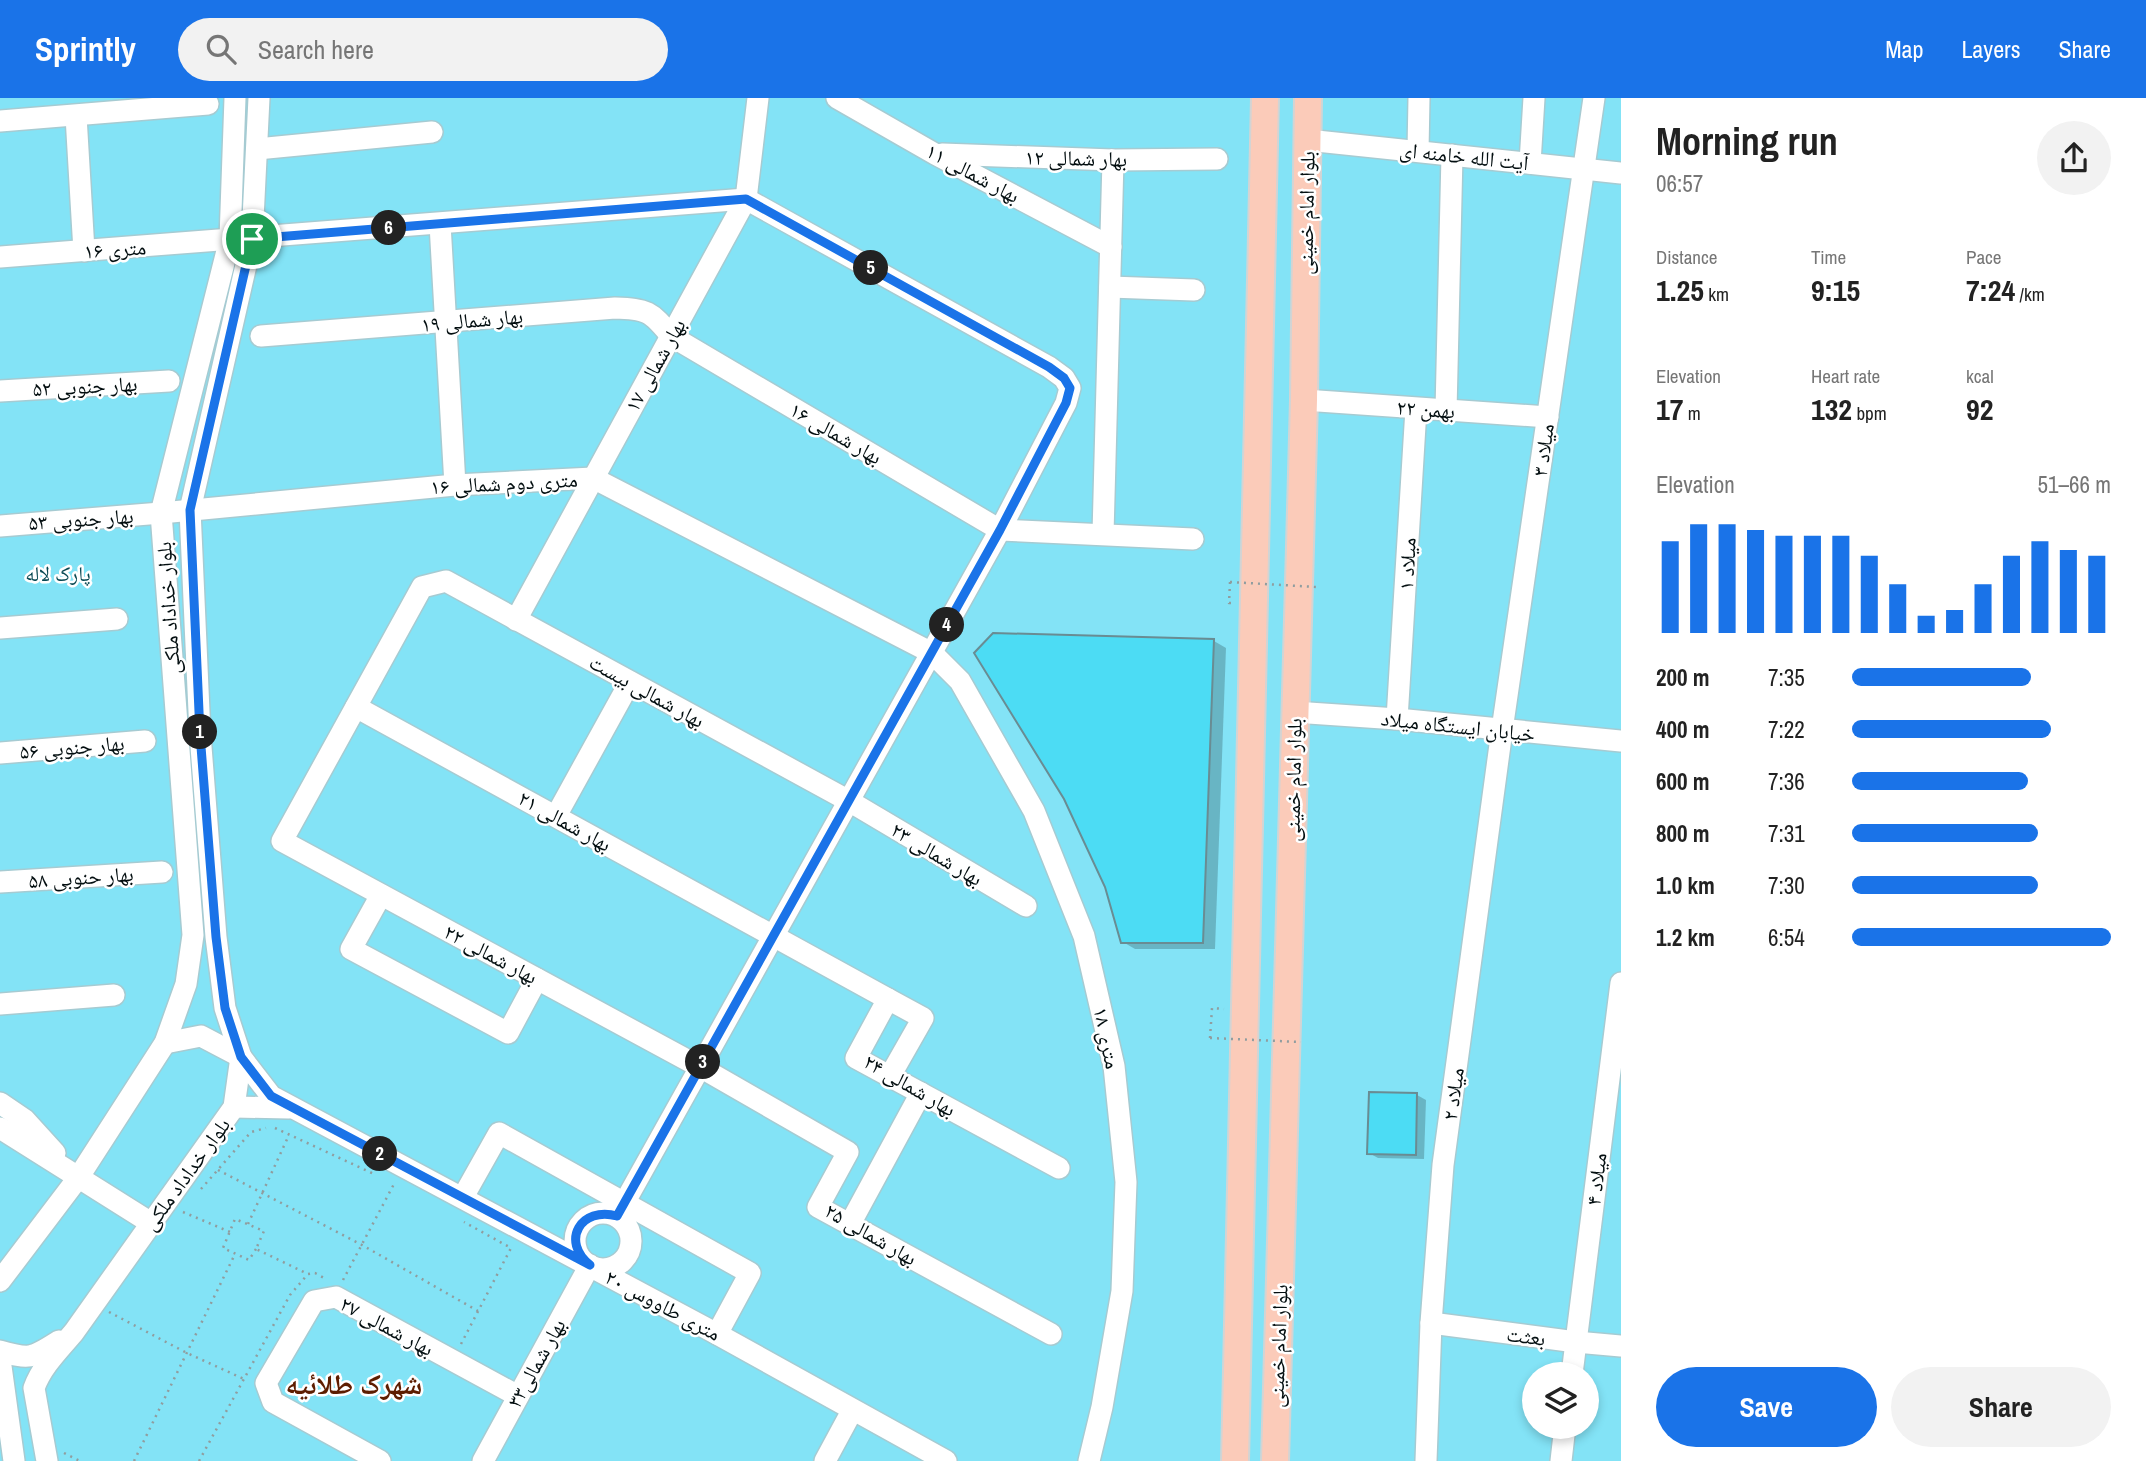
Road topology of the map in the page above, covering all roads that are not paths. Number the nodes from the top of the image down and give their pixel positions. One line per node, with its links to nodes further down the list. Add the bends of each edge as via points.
1 (234, 98): 27 (street, بلوار خداداد ملکی)
2 (259, 98): 15 (street, بلوار خداداد ملکی)
3 (758, 98): 24 (street, بهار شمالی ۱۷)
4 (837, 98): 17 (street, بهار شمالی ۱۱)
5 (1265, 98): 112 (main road, بلوار امام خمینی)
6 (1308, 98): 14 (main road, بلوار امام خمینی)
7 (1419, 98): 16 (street)
8 (1534, 98): 21 (street)
9 (1594, 98): 22 (street, میلاد ۳)
10 (208, 104): 11 (street)
11 (76, 116): 12 (street); 29 (street)
12 (0, 121)
13 (432, 132): 15 (street)
14 (1307, 140): 16 (street, آیت الله خامنه ای); 38 (main road, بلوار امام خمینی)
15 (257, 149): 26 (street, بلوار خداداد ملکی)
16 (1418, 151): 18 (street, آیت الله خامنه ای)
17 (935, 153): 20 (street, بهار شمالی ۱۲); 28 (street, بهار شمالی ۱۱)
18 (1452, 155): 21 (street, آیت الله خامنه ای); 40 (street)
19 (1217, 159): 20 (street, بهار شمالی ۱۲)
20 (1113, 160): 28 (street)
21 (1530, 163): 22 (street, آیت الله خامنه ای)
22 (1584, 169): 23 (street, آیت الله خامنه ای); 41 (street, میلاد ۳)
23 (1621, 173)
24 (746, 199): 25 (street, ۱۶ متری); 35 (street, بهار شمالی ۱۷); 47 (street, via 1064,378 1070,388 1066,403)
25 (440, 224): 26 (street, ۱۶ متری); 33 (street)
26 (252, 239): 27 (street, ۱۶ متری); 44 (street, بلوار خداداد ملکی)
27 (230, 240): 29 (street, ۱۶ متری); 45 (street, بلوار خداداد ملکی)
28 (1111, 247): 31 (street)
29 (85, 251): 30 (street, ۱۶ متری)
30 (0, 257)
31 (1110, 286): 32 (street); 48 (street)
32 (1194, 290)
33 (446, 323): 34 (street, بهار شمالی ۱۹); 35 (street, بهار شمالی ۱۹, via 640,309 656,317); 43 (street)
34 (261, 336)
35 (671, 336): 42 (street, بهار شمالی ۱۷); 47 (street, بهار شمالی ۱۶)
36 (169, 381): 37 (street, بهار جنوبی ۵۲)
37 (0, 391)
38 (1304, 400): 39 (street, ۲۲ بهمن); 56 (main road, بلوار امام خمینی)
39 (1416, 409): 40 (street, ۲۲ بهمن); 57 (street, میلاد ۱)
40 (1446, 411): 41 (street, ۲۲ بهمن)
41 (1548, 417): 58 (street, میلاد ۳)
42 (593, 478): 43 (street, ۱۶ متری دوم شمالی); 51 (street, بهار شمالی ۱۷); 53 (street, ۱۶ متری دوم شمالی)
43 (455, 485): 44 (street, ۱۶ متری دوم شمالی)
44 (190, 510): 45 (street, ۱۶ متری دوم شمالی); 75 (street, بلوار خداداد ملکی, via 200,734 216,937 225,1008)
45 (161, 513): 46 (street, بهار جنوبی ۵۳); 74 (street, بلوار خداداد ملکی, via 193,935 186,984)
46 (0, 526)
47 (1000, 530): 48 (street); 53 (street)
48 (1103, 534): 49 (street)
49 (1193, 539)
50 (117, 619): 52 (street)
51 (516, 620): 54 (street, بهار شمالی بیست); 55 (street, بهار شمالی بیست, via 446,581 422,587)
52 (0, 628)
53 (932, 653): 62 (street); 111 (street, ۱۸ متری, via 960,681 1034,811 1084,936 1114,1066 1126,1182 1122,1291)
54 (630, 682): 62 (street, بهار شمالی بیست); 63 (street)
55 (356, 707): 63 (street, بهار شمالی ۲۱); 66 (street, بهار شمالی ۲۲, via 282,841)
56 (1294, 712): 57 (street, خیابان ایستگاه میلاد); 113 (main road, بلوار امام خمینی)
57 (1398, 719): 58 (street, خیابان ایستگاه میلاد)
58 (1502, 730): 60 (street, خیابان ایستگاه میلاد); 93 (street, میلاد ۲, via 1443,1165)
59 (145, 741): 61 (street, بهار جنوبی ۵۶)
60 (1621, 741)
61 (0, 753)
62 (849, 802): 67 (street, بهار شمالی ۲۳); 68 (street)
63 (556, 817): 68 (street, بهار شمالی ۲۱)
64 (162, 872): 65 (street, بهار حنوبی ۵۸)
65 (0, 882)
66 (381, 895): 69 (street, بهار شمالی ۲۲); 69 (street, via 351,948 508,1034)
67 (1026, 906)
68 (774, 935): 72 (street); 76 (street)
69 (537, 979): 76 (street, بهار شمالی ۲۲)
70 (1621, 983): 97 (street, میلاد ۴)
71 (114, 995): 73 (street)
72 (888, 999): 77 (street, بهار شمالی ۲۴, via 856,1058); 77 (street, via 923,1018)
73 (0, 1004)
74 (164, 1043): 75 (street, ۲۰ متری طاووس, via 201,1036); 86 (street, بلوار خداداد ملکی)
75 (241, 1057): 80 (street, بلوار خداداد ملکی); 81 (street, ۲۰ متری طاووس, via 271,1096)
76 (700, 1067): 83 (street); 88 (street)
77 (890, 1076): 78 (street, بهار شمالی ۲۴)
78 (922, 1093): 84 (street, بهار شمالی ۲۴); 85 (street)
79 (0, 1103): 86 (street, via 25,1120)
80 (234, 1107): 81 (street); 89 (street, بلوار خداداد ملکی)
81 (295, 1108): 87 (street, ۲۰ متری طاووس)
82 (0, 1128): 86 (street)
83 (848, 1152): 85 (street); 90 (street, بهار شمالی ۲۵, via 818,1207)
84 (1059, 1168)
85 (880, 1169): 90 (street)
86 (78, 1178): 89 (street); 92 (street, بلوار خداداد ملکی)
87 (463, 1197): 88 (street, via 499,1133); 91 (street, ۲۰ متری طاووس)
88 (620, 1209): 91 (street, via 595,1214 579,1227 576,1249); 91 (street, via 630,1233 628,1255 611,1268); 95 (street, via 750,1273)
89 (151, 1223): 94 (street, بلوار خداداد ملکی)
90 (850, 1224): 96 (street, بهار شمالی ۲۵)
91 (590, 1265): 95 (street, ۲۰ متری طاووس); 102 (street, بهار شمالی۳۳)
92 (0, 1281)
93 (1431, 1323): 97 (street, بعثت); 114 (street, میلاد ۲)
94 (74, 1332): 99 (street, via 31,1357); 106 (street, بلوار خداداد ملکی, via 46,1365 34,1388)
95 (717, 1334): 103 (street, ۲۰ متری طاووس)
96 (1051, 1334)
97 (1576, 1342): 98 (street, بعثت); 101 (street, میلاد ۴)
98 (1621, 1346)
99 (0, 1351)
100 (0, 1359): 105 (street)
101 (1574, 1362)
102 (518, 1396): 107 (street, بهار شمالی ۲۷, via 336,1297 314,1301 266,1383 273,1402); 108 (street, بهار شمالی۳۳)
103 (852, 1410): 109 (street); 110 (street, ۲۰ متری طاووس)
104 (1564, 1439): 115 (street)
105 (14, 1461)
106 (47, 1461)
107 (380, 1461)
108 (482, 1461)
109 (825, 1461)
110 (946, 1461)
111 (1089, 1461)
112 (1235, 1461)
113 (1275, 1461)
114 (1426, 1461)
115 (1561, 1461)

